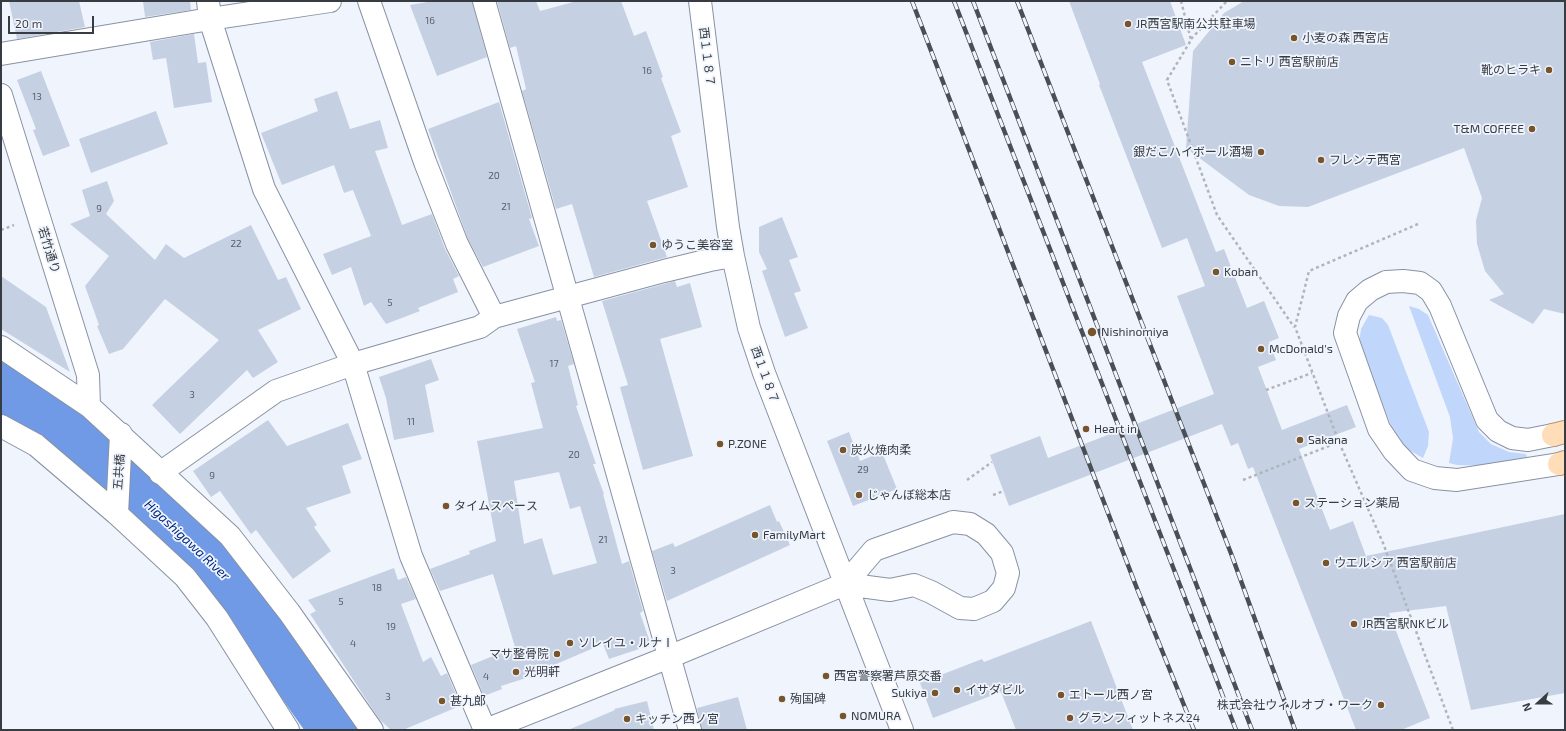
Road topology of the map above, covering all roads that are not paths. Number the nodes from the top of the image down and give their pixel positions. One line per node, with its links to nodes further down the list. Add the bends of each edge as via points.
1 (330, 1): 5 (street)
2 (369, 1): 10 (street, via 425,162 457,244)
3 (484, 1): 9 (street)
4 (700, 1): 8 (street, 西１１８７)
5 (209, 10): 6 (street); 12 (street, via 264,189)
6 (1, 54)
7 (1, 95): 13 (street, 若竹通り, via 88,374)
8 (733, 256): 9 (street, via 664,271); 20 (street, 西１１８７, via 757,354)
9 (568, 298): 10 (street); 21 (street)
10 (494, 317): 12 (street, via 480,327)
11 (1, 347): 13 (street)
12 (353, 364): 18 (street, via 276,391); 24 (street, via 410,556)
13 (90, 406): 16 (street)
14 (1, 426): 19 (street, via 36,445)
15 (1559, 434): 17 (street, via 1528,440 1512,438 1498,431 1487,420 1440,306 1431,291 1420,283 1386,282 1370,290 1357,301 1349,316 1345,333 1379,429 1394,451 1412,470 1435,478 1457,480)
16 (121, 440): 18 (street); 19 (street, 五共橋)
17 (1562, 463)
18 (160, 473): 23 (street, via 230,536 289,612)
19 (117, 505): 22 (street, via 185,577 217,618)
20 (845, 584): 20 (street, via 874,550 953,522 970,524 986,534 1002,553 1008,573 1004,588 993,601 974,609 960,608 914,585 890,590); 21 (street); 26 (street, 西１１８７)
21 (669, 657): 24 (street); 25 (street)
22 (288, 730)
23 (372, 730)
24 (486, 730)
25 (690, 730)
26 (902, 730)

